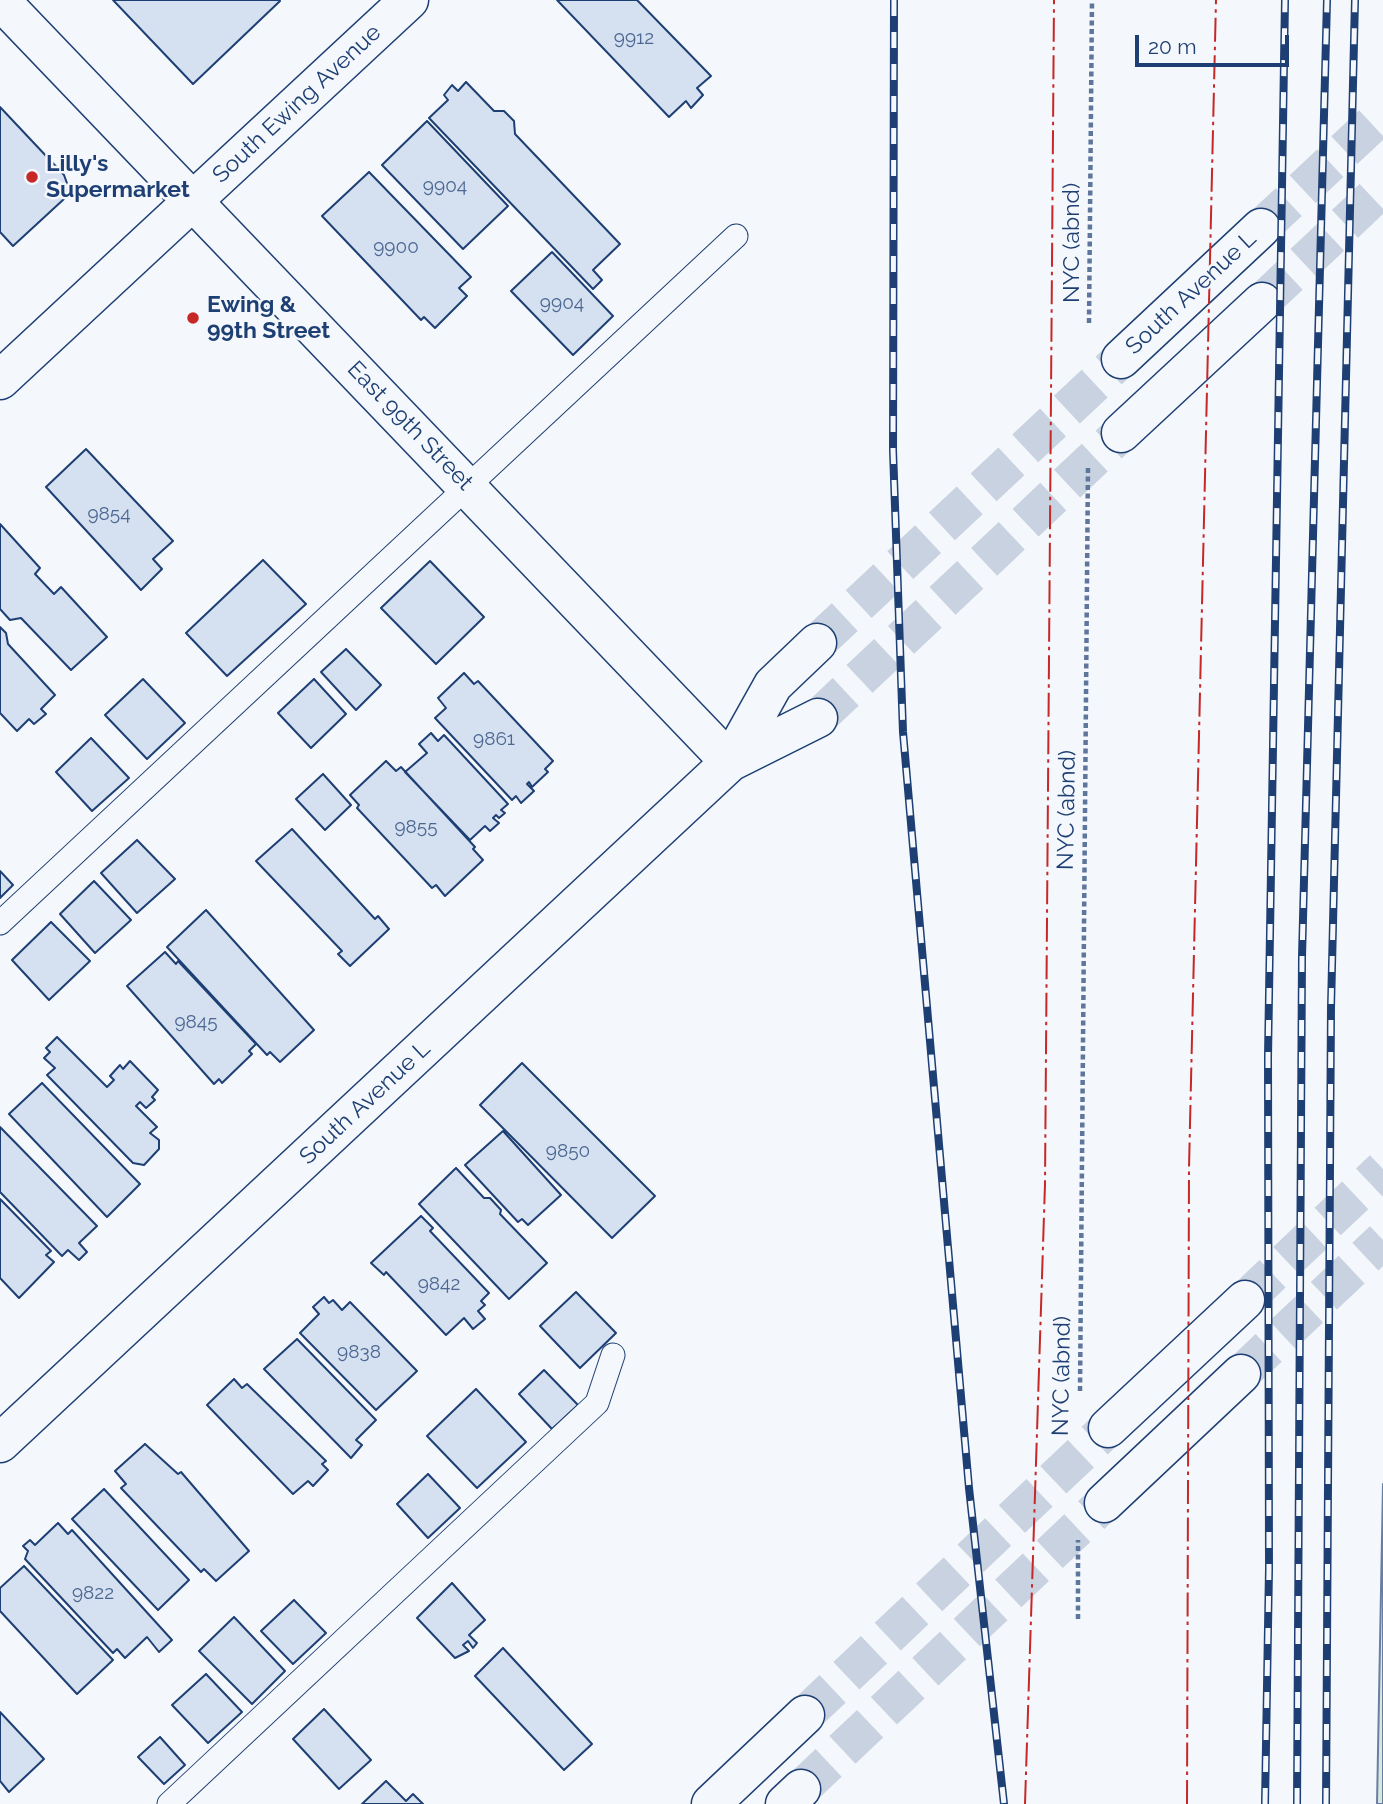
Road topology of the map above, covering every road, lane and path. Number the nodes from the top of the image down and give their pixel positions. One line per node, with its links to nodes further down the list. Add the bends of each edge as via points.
1 (0, 0): 4 (street, East 99th Street)
2 (410, 0): 4 (street, South Ewing Avenue)
3 (1092, 0): 8 (path, NYC (abnd))
4 (194, 200): 10 (street, South Ewing Avenue); 13 (street, East 99th Street)
5 (1261, 228): 9 (street, South Avenue L)
6 (736, 236): 13 (lane)
7 (1262, 302): 11 (street)
8 (1089, 334)
9 (1121, 359)
10 (0, 380)
11 (1121, 433)
12 (1088, 460): 21 (path, NYC (abnd))
13 (468, 486): 16 (street, East 99th Street); 17 (lane)
14 (817, 643): 16 (street, South Avenue L, via 774,685)
15 (818, 718): 16 (street, South Avenue L)
16 (730, 762): 23 (street, South Avenue L)
17 (0, 923)
18 (1244, 1300): 22 (street)
19 (613, 1355): 28 (lane, via 597,1402)
20 (1241, 1374): 24 (street)
21 (1080, 1396)
22 (1108, 1428)
23 (0, 1443)
24 (1104, 1503)
25 (1078, 1535): 26 (path)
26 (1078, 1619)
27 (805, 1715): 29 (street)
28 (169, 1804)
29 (710, 1804)

